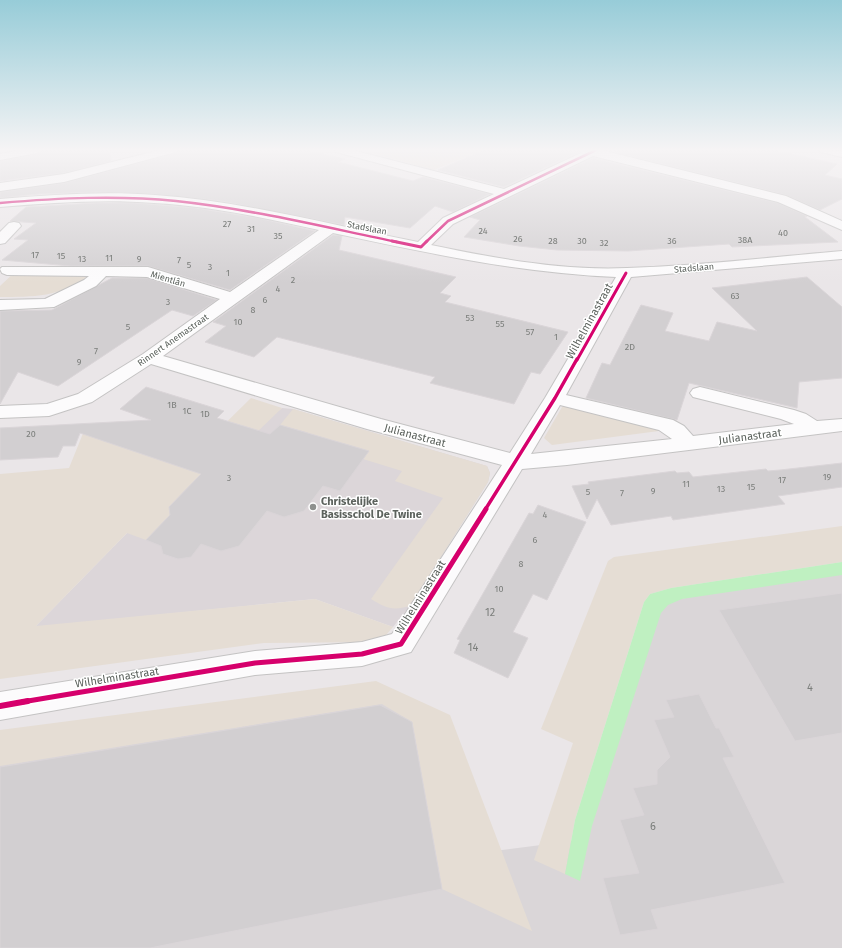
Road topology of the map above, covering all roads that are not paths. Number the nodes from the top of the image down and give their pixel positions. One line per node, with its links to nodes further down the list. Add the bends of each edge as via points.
1 (507, 194): 8 (street, via 448,221)
2 (763, 194): 5 (street, via 782,199)
3 (0, 203): 6 (street, Stadslaan, via 85,196 176,201 261,214)
4 (14, 226): 7 (street)
5 (842, 226)
6 (329, 229): 8 (street, Stadslaan); 13 (street, Rinnert Anemastraat)
7 (0, 240)
8 (421, 247): 12 (street, Stadslaan, via 504,264 544,269)
9 (842, 256): 12 (street, Stadslaan)
10 (101, 272): 11 (street, Mientlân); 13 (street, Mientlân, via 148,272); 14 (street, via 90,283 48,304)
11 (2, 273)
12 (626, 273): 17 (street, Wilhelminastraat)
13 (232, 298): 15 (street, Rinnert Anemastraat)
14 (0, 305)
15 (149, 358): 18 (street, Rinnert Anemastraat, via 85,398 49,410); 22 (street, Julianastraat, via 366,422)
16 (700, 393): 20 (street, Julianastraat, via 787,414 799,418)
17 (555, 398): 21 (street, via 666,425 677,430); 22 (street, Wilhelminastraat)
18 (0, 412)
19 (842, 425): 20 (street, Julianastraat)
20 (813, 428): 21 (street, Julianastraat)
21 (688, 444): 22 (street, Julianastraat)
22 (516, 462): 23 (street, Wilhelminastraat, via 401,644 362,654 255,663)
23 (0, 706)

